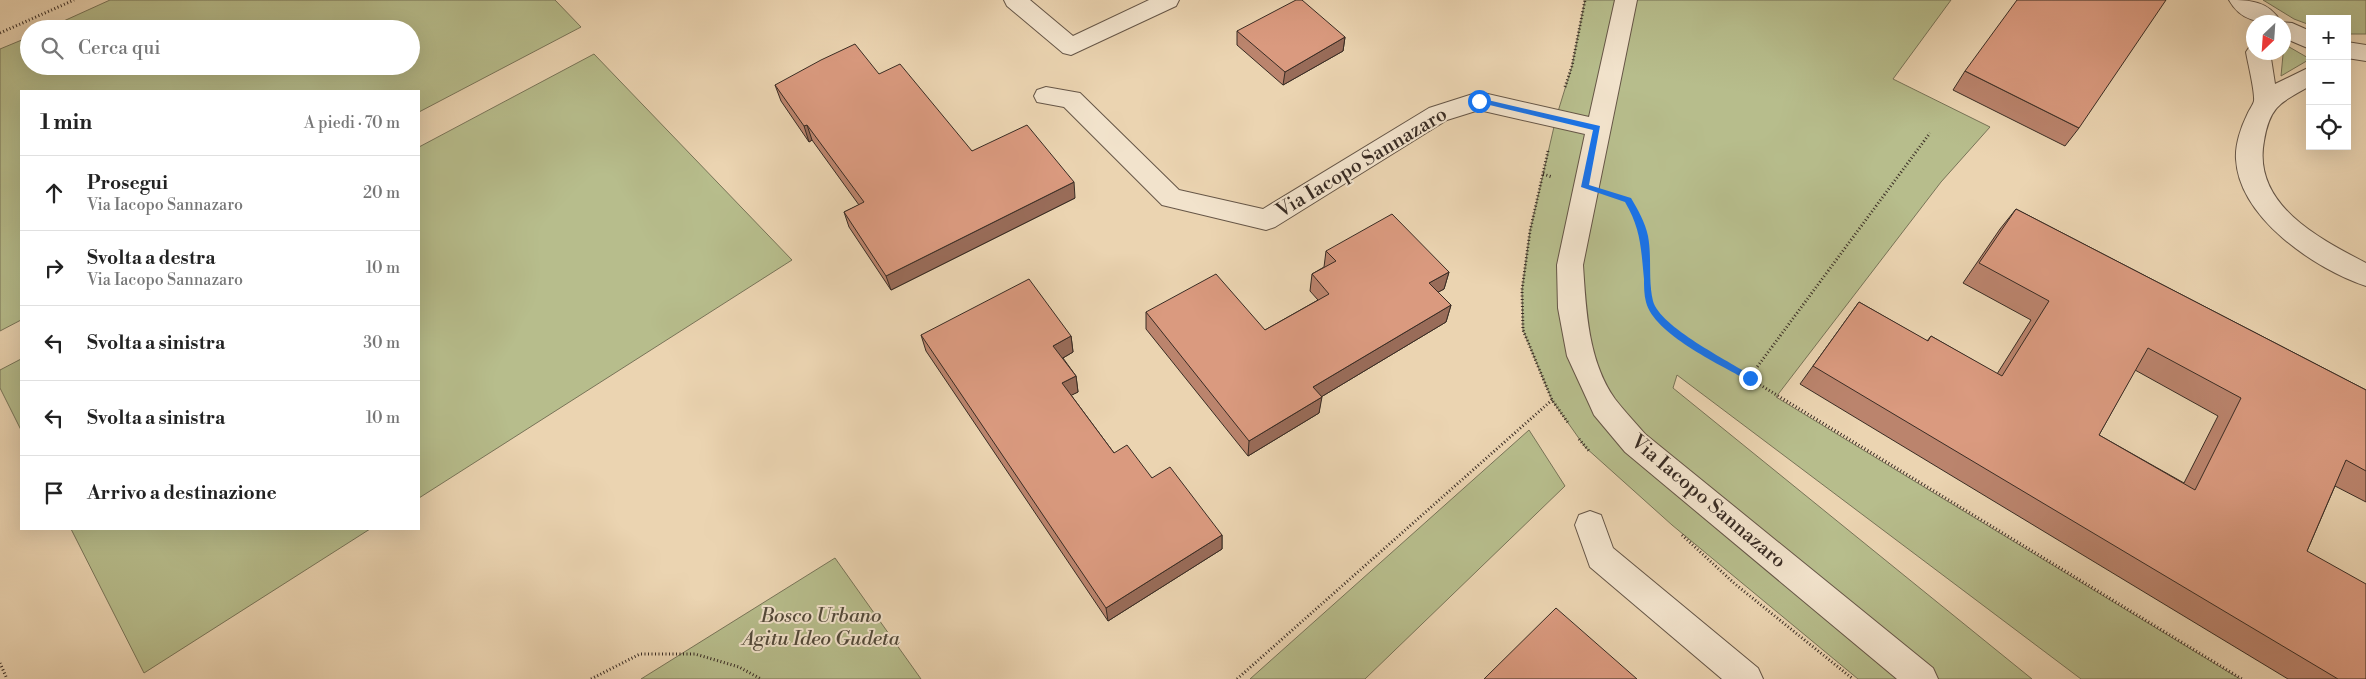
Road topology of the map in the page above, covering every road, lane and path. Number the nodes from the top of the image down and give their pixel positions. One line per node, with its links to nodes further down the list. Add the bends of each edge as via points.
1 (74, 0): 8 (path)
2 (1015, 0): 3 (street, via 1070,48)
3 (1168, 0)
4 (1626, 0): 17 (street, Via Iacopo Sannazaro)
5 (2242, 1): 6 (street); 7 (street)
6 (2247, 15)
7 (2261, 15)
8 (29, 20)
9 (20, 24): 10 (path)
10 (0, 33)
11 (2291, 33): 12 (street)
12 (2306, 39)
13 (2259, 60): 16 (street)
14 (2306, 78): 16 (street)
15 (1046, 96): 17 (street, Via Iacopo Sannazaro, via 1072,99 1170,198 1266,220 1438,114 1479,101)
16 (2266, 103): 21 (street, via 2247,152 2251,177 2259,193 2290,231)
17 (1597, 128): 20 (street, Via Iacopo Sannazaro)
18 (1930, 133): 22 (path)
19 (1543, 174): 20 (path)
20 (1585, 187): 22 (path, via 1628,200 1636,213 1644,235 1650,302 1660,320 1680,336); 31 (street, Via Iacopo Sannazaro, via 1570,265 1572,308 1581,356 1604,406 1634,443)
21 (2366, 275)
22 (1750, 378): 32 (path)
23 (1552, 400): 29 (path)
24 (1590, 525): 30 (street, via 1602,557)
25 (0, 663): 26 (path)
26 (7, 679)
27 (591, 679): 28 (path, via 640,654 695,654 739,667)
28 (761, 679)
29 (1237, 679)
30 (1747, 679)
31 (1922, 679)
32 (2242, 679)

